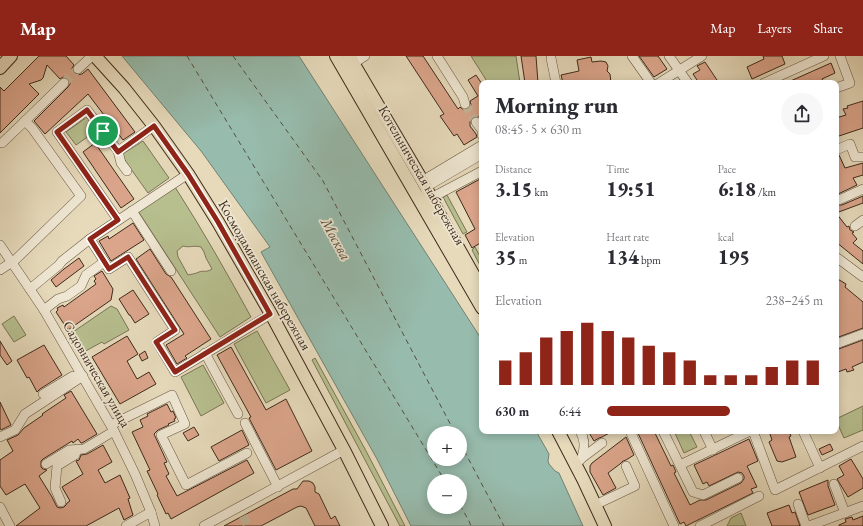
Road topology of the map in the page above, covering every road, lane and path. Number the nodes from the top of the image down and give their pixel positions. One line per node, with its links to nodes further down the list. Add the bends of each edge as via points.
1 (11, 56): 14 (main road)
2 (94, 56): 15 (street); 27 (main road, Космодамианская набережная)
3 (336, 56): 55 (main road, Котельническая набережная)
4 (365, 56): 11 (street)
5 (437, 56): 24 (street)
6 (632, 56): 18 (street)
7 (669, 56): 16 (street)
8 (702, 56): 16 (street)
9 (824, 56): 13 (street)
10 (840, 56): 23 (street, via 850,83)
11 (351, 58): 38 (main road, Котельническая набережная)
12 (551, 58): 17 (street)
13 (807, 59): 21 (street)
14 (0, 68)
15 (78, 70)
16 (679, 70): 19 (street); 20 (street)
17 (555, 80)
18 (649, 80)
19 (664, 80)
20 (686, 80)
21 (769, 80)
22 (64, 83): 25 (street)
23 (839, 87)
24 (465, 104)
25 (25, 121): 29 (street); 48 (street, via 81,196)
26 (476, 122): 28 (street)
27 (154, 126): 32 (street); 37 (main road, Космодамианская набережная)
28 (479, 126)
29 (2, 143)
30 (479, 147): 38 (street)
31 (839, 149): 34 (street, via 850,144 855,157)
32 (118, 152): 35 (street); 42 (street, via 87,110 57,132)
33 (479, 156): 38 (street)
34 (863, 157)
35 (126, 171)
36 (479, 172): 38 (street)
37 (188, 174): 41 (street); 57 (main road, Космодамианская набережная)
38 (427, 189): 53 (main road, Котельническая набережная)
39 (863, 189): 40 (street)
40 (839, 200)
41 (132, 211): 42 (street); 51 (street)
42 (118, 220): 45 (street)
43 (863, 220): 44 (street)
44 (855, 226)
45 (90, 239): 49 (street); 54 (street)
46 (0, 245): 48 (street, Садовническая улица)
47 (839, 259): 52 (street)
48 (12, 262): 50 (street); 54 (street, Садовническая улица)
49 (104, 262): 56 (street, via 86,275 81,286); 60 (street, via 109,269 128,257 132,262 175,330 156,342 175,372)
50 (0, 270)
51 (171, 271)
52 (863, 277)
53 (479, 284)
54 (30, 289): 56 (street, Садовническая улица)
55 (479, 303)
56 (44, 310): 61 (street, Садовническая улица)
57 (270, 314): 60 (street); 79 (main road, Космодамианская набережная)
58 (863, 334): 59 (street)
59 (839, 343)
60 (205, 353): 63 (street)
61 (82, 374): 62 (street); 65 (street, Садовническая улица); 75 (street, via 25,414 15,430)
62 (43, 394)
63 (238, 414)
64 (245, 423): 89 (street)
65 (112, 428): 78 (street, via 84,449); 81 (street, via 172,395 186,424 161,435 186,485); 96 (street, Садовническая улица)
66 (553, 434): 104 (main road)
67 (560, 434): 82 (main road)
68 (581, 434): 82 (street, via 584,440)
69 (631, 434): 106 (street)
70 (664, 434): 85 (street)
71 (705, 434): 80 (street)
72 (746, 434): 80 (street)
73 (753, 434): 86 (street, via 775,490)
74 (804, 434): 86 (street)
75 (0, 437)
76 (602, 443): 82 (street)
77 (863, 446): 86 (street)
78 (77, 449): 83 (street, via 69,450); 91 (street, via 75,455 57,466 55,488)
79 (344, 450): 89 (street); 103 (main road, Космодамианская набережная)
80 (713, 450): 85 (street)
81 (247, 453)
82 (579, 461): 93 (main road)
83 (46, 464)
84 (626, 466): 93 (street, via 635,486)
85 (680, 466): 87 (street, via 693,492 703,495)
86 (820, 468)
87 (738, 478)
88 (834, 484): 97 (street)
89 (278, 487): 102 (street, via 240,512)
90 (759, 496): 98 (street)
91 (61, 502)
92 (798, 504): 108 (street)
93 (595, 505): 105 (main road)
94 (863, 506): 97 (street)
95 (0, 507): 99 (street)
96 (151, 512): 100 (street); 101 (street, Садовническая улица)
97 (845, 513): 108 (street)
98 (718, 522): 107 (street)
99 (10, 526)
100 (126, 526)
101 (155, 526)
102 (204, 526)
103 (382, 526)
104 (597, 526)
105 (605, 526)
106 (674, 526)
107 (700, 526)
108 (807, 526)

